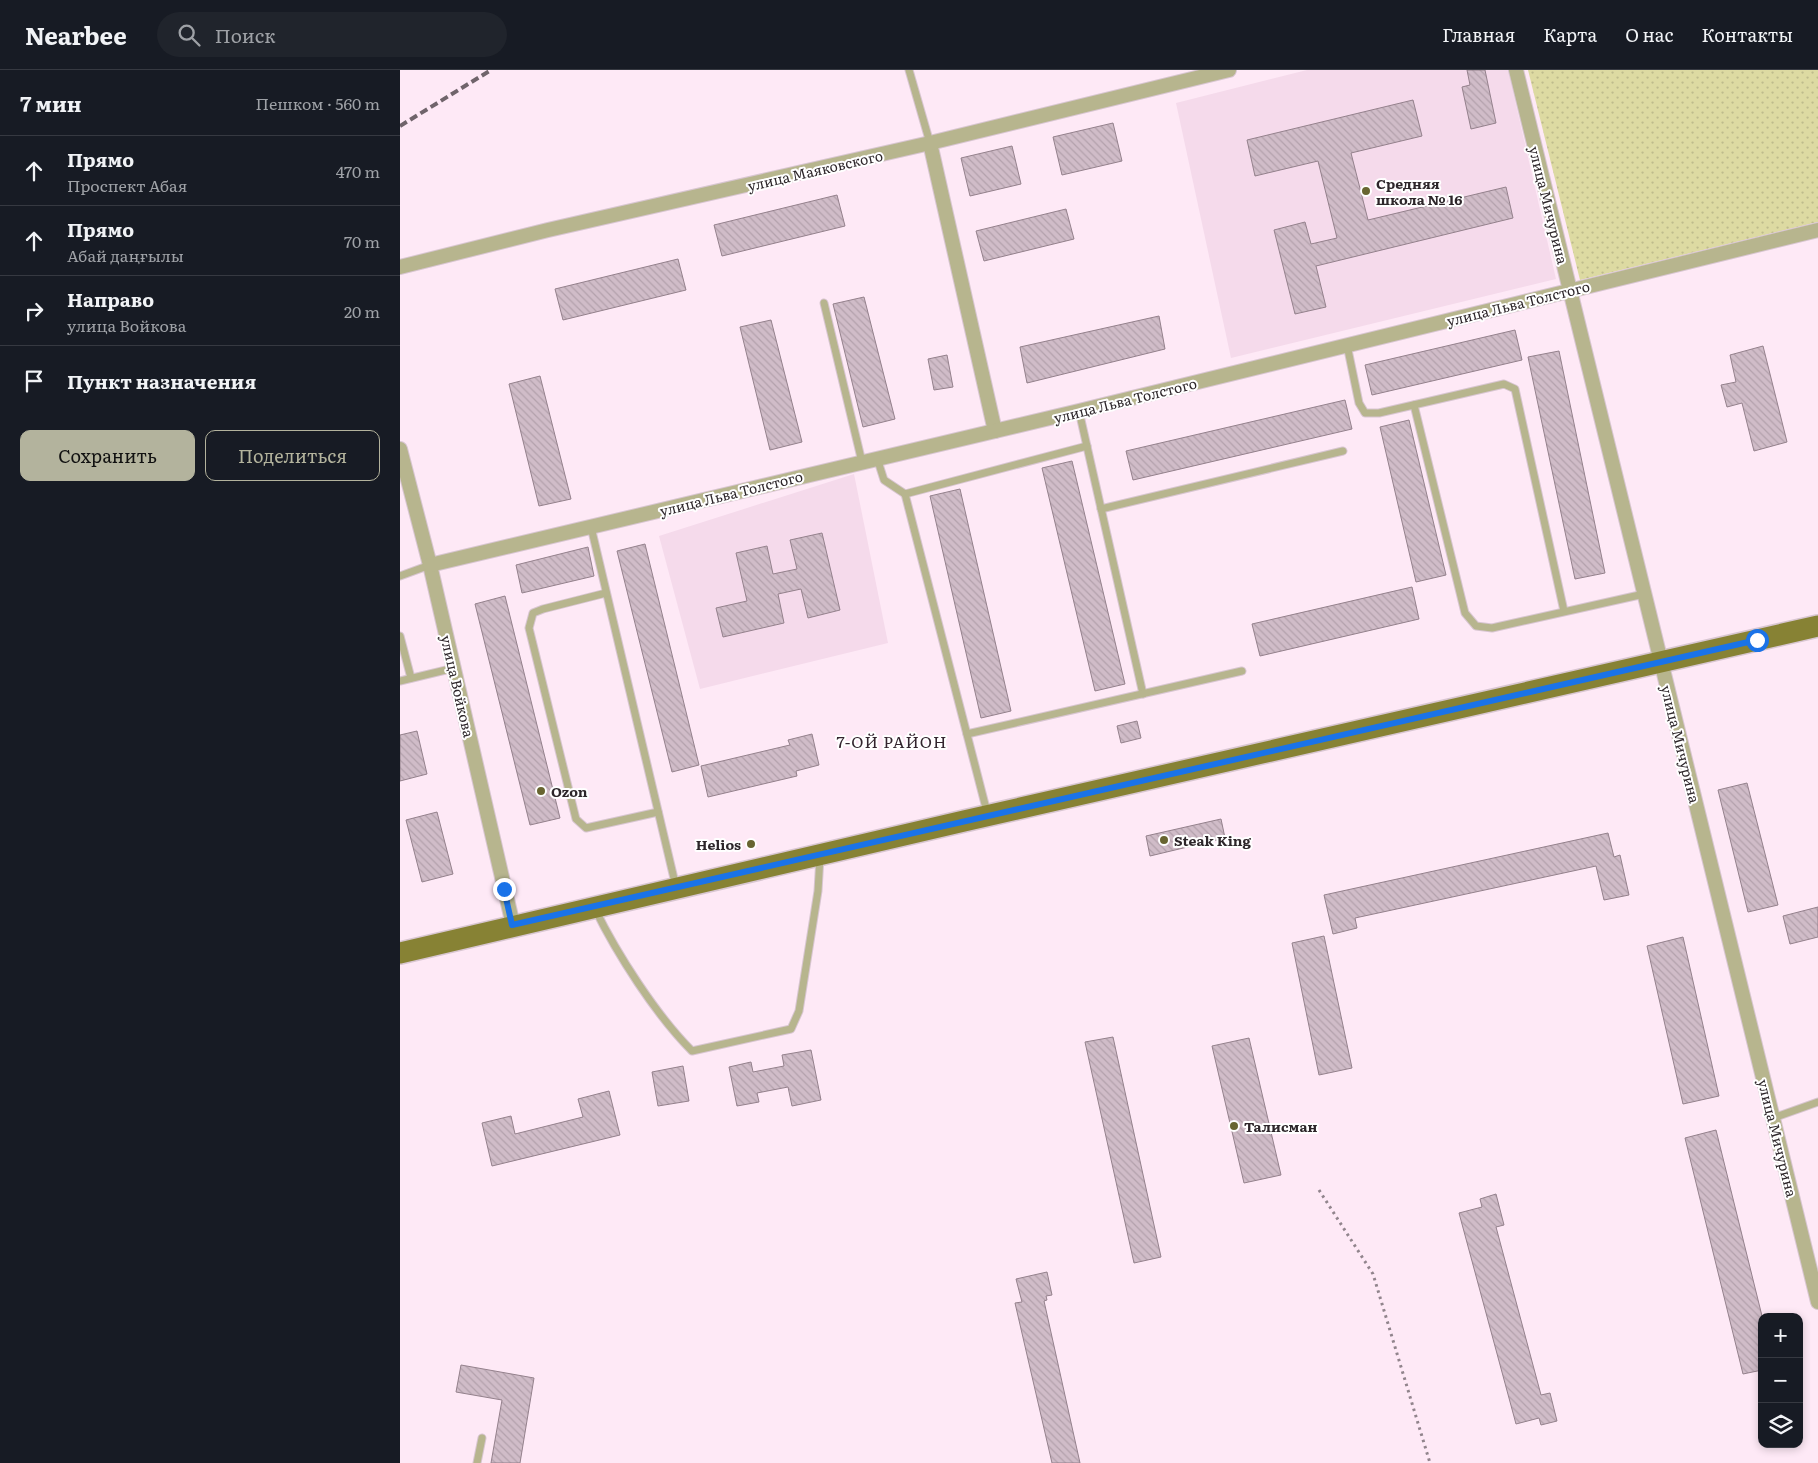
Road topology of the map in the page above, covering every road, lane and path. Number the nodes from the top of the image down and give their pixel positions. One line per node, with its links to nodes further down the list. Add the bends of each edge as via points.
1 (909, 70): 4 (lane)
2 (1229, 70): 4 (street, улица Маяковского)
3 (1516, 70): 7 (street, улица Мичурина)
4 (930, 143): 6 (street, улица Маяковского); 12 (street)
5 (1818, 230): 7 (street, улица Льва Толстого)
6 (400, 267)
7 (1569, 290): 9 (street, улица Льва Толстого); 24 (street, улица Мичурина)
8 (824, 303): 17 (lane)
9 (1347, 345): 10 (lane, via 1359,403 1366,413); 11 (street, улица Льва Толстого)
10 (1414, 405): 25 (lane, via 1465,613 1476,626 1492,628); 25 (lane, via 1504,384 1515,389)
11 (1079, 411): 12 (street, улица Льва Толстого); 13 (lane)
12 (995, 431): 16 (street, улица Льва Толстого)
13 (1087, 446): 18 (lane); 19 (lane)
14 (400, 448): 21 (street, улица Войкова)
15 (1343, 451): 19 (lane)
16 (877, 458): 17 (street, улица Льва Толстого); 18 (lane, via 884,480)
17 (862, 462): 20 (street, улица Льва Толстого)
18 (905, 494): 34 (lane)
19 (1101, 509): 33 (lane)
20 (591, 527): 21 (street, улица Льва Толстого); 23 (lane)
21 (430, 565): 22 (lane); 29 (street, улица Войкова)
22 (400, 576)
23 (606, 593): 35 (lane); 35 (lane, via 533,613 529,628 531,638 576,819 586,828)
24 (1644, 594): 25 (lane); 28 (street, улица Мичурина)
25 (1564, 611)
26 (1818, 626): 28 (main road)
27 (400, 636): 31 (lane)
28 (1661, 662): 36 (main road); 43 (street, улица Мичурина)
29 (454, 668): 31 (lane); 40 (street, улица Войкова)
30 (1242, 671): 33 (lane)
31 (411, 678): 32 (lane)
32 (400, 681)
33 (1143, 694): 34 (lane)
34 (966, 734): 36 (lane)
35 (658, 812): 38 (lane)
36 (987, 815): 37 (main road)
37 (820, 854): 38 (main road); 39 (lane, via 817,898 798,1011 791,1029 692,1050 675,1034 614,946)
38 (676, 887): 39 (main road)
39 (594, 906): 40 (main road)
40 (512, 925): 41 (main road)
41 (400, 953)
42 (1818, 1102): 43 (lane)
43 (1773, 1118): 45 (street, улица Мичурина)
44 (1319, 1190): 48 (path, via 1373,1274)
45 (1818, 1302)
46 (482, 1438): 47 (lane)
47 (477, 1463)
48 (1430, 1463)

